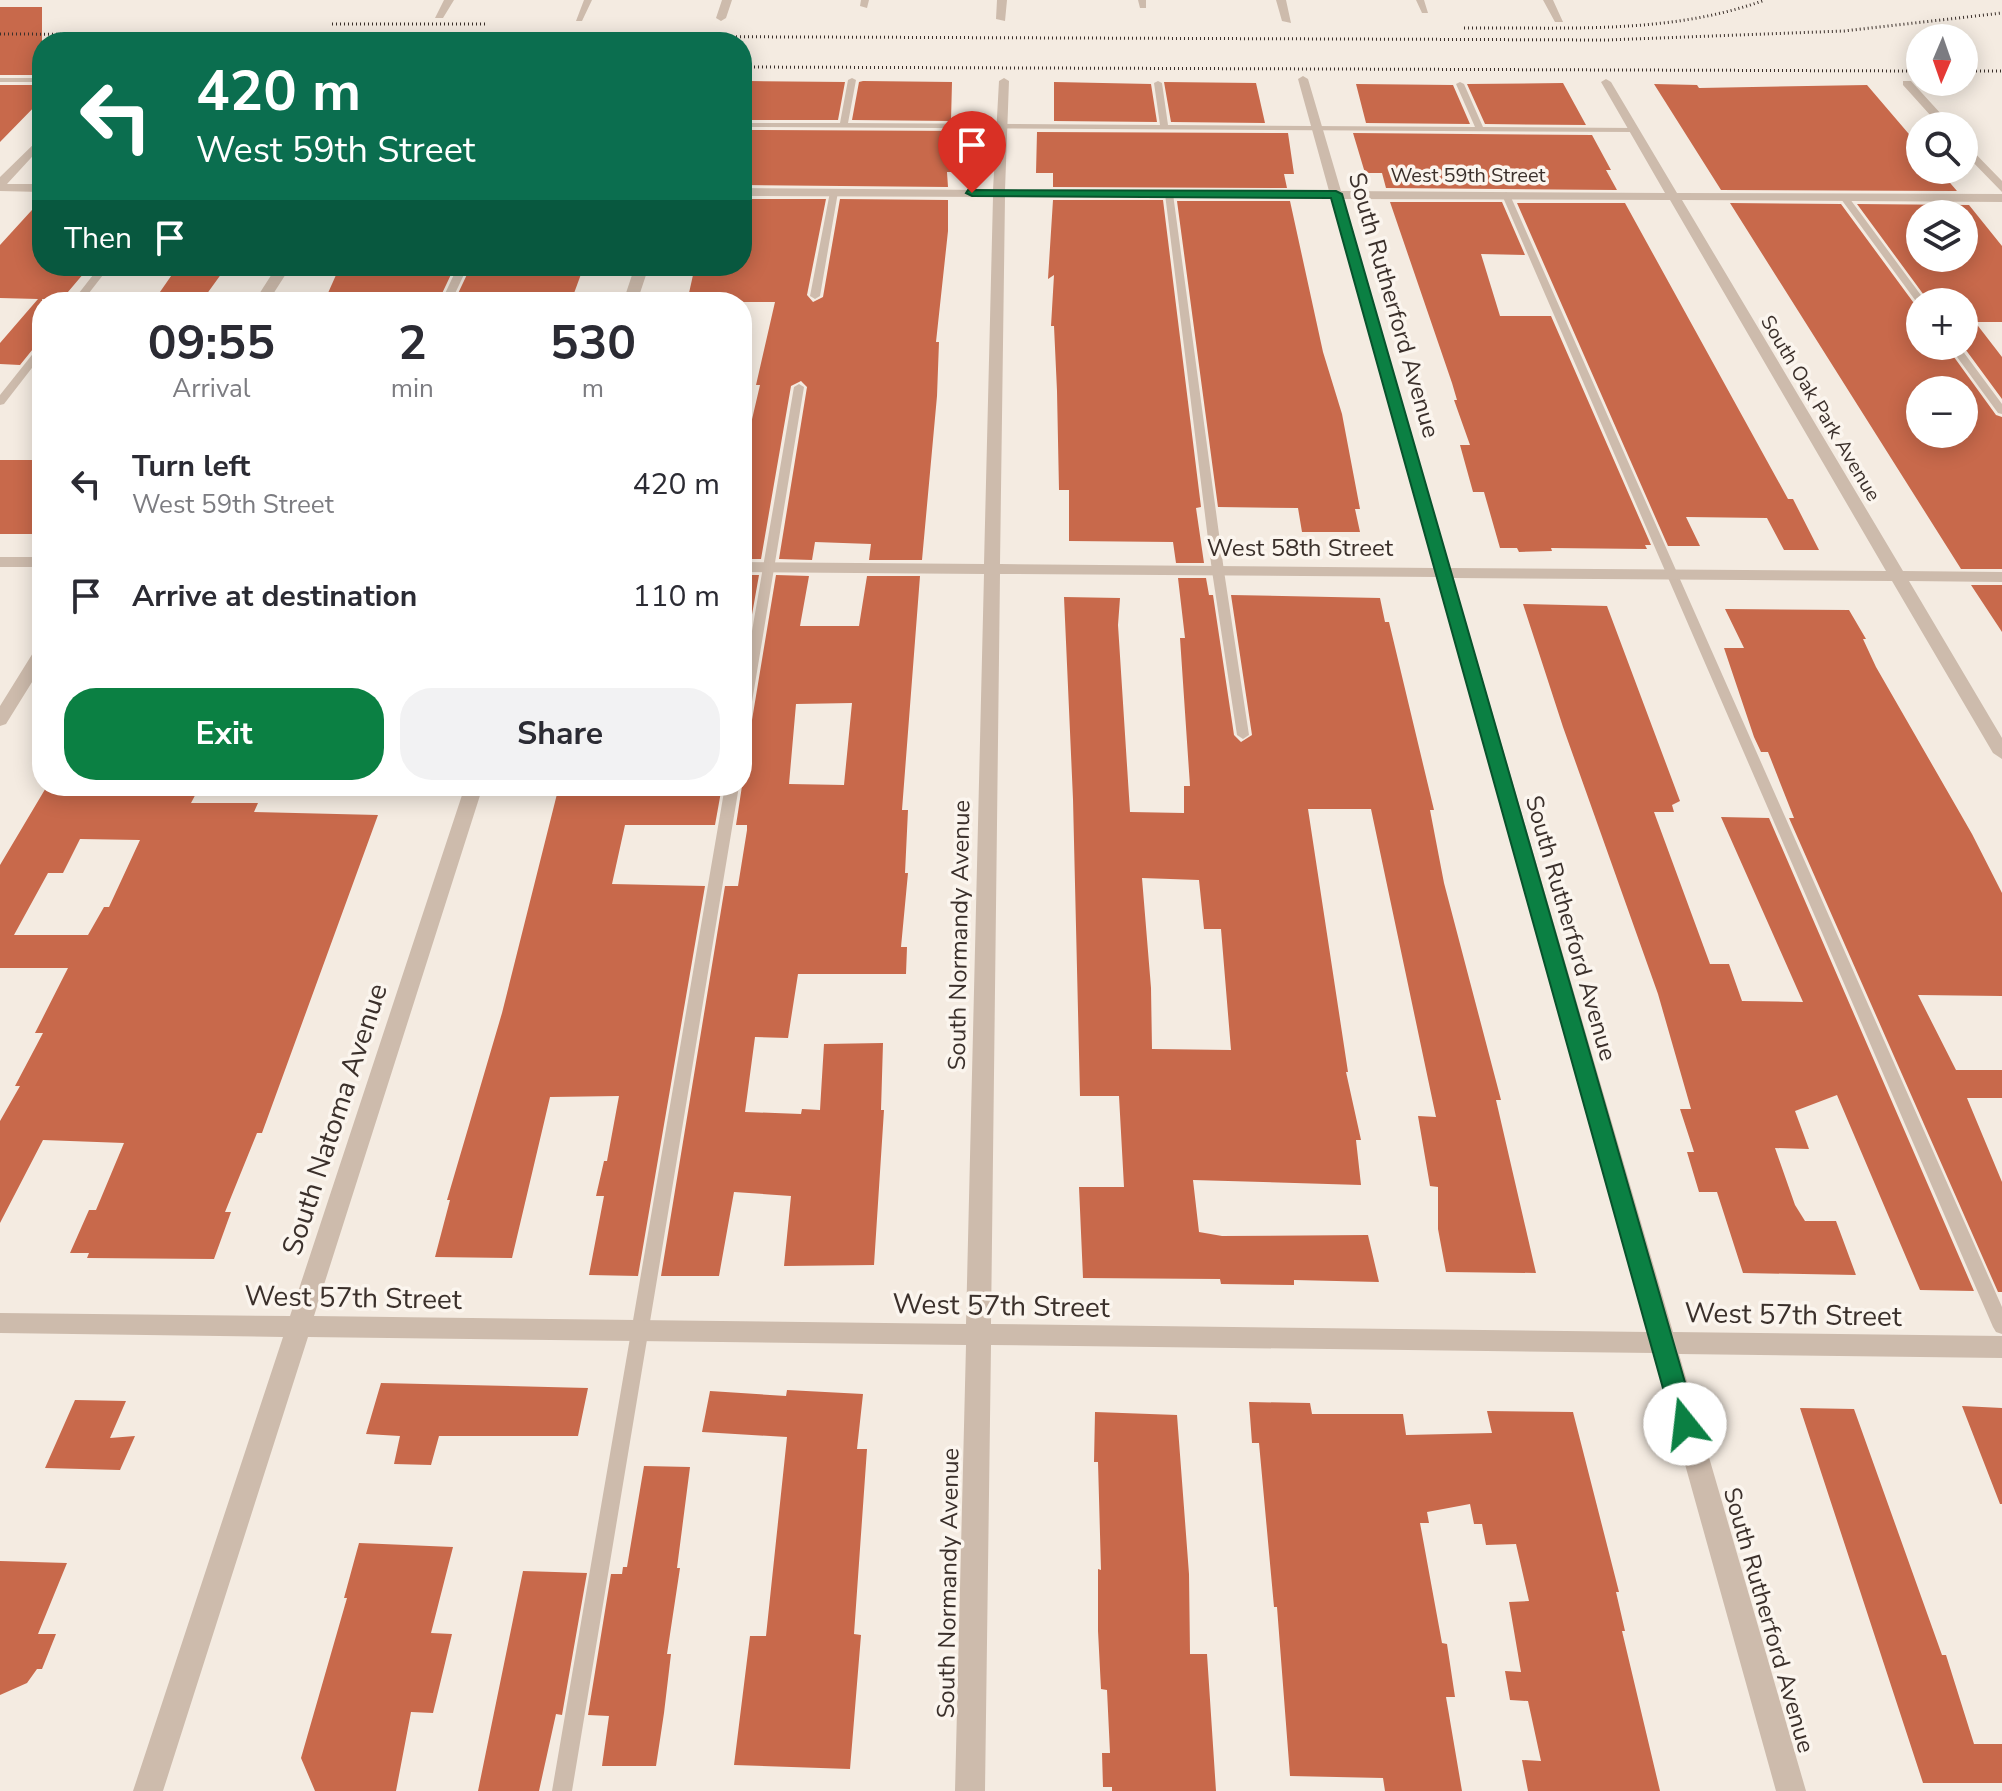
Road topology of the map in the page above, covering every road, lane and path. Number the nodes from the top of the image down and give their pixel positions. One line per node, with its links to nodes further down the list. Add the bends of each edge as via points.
1 (449, 0): 9 (street)
2 (588, 0): 11 (lane)
3 (727, 0): 10 (street)
4 (1002, 0): 12 (street)
5 (1281, 0): 14 (street)
6 (1420, 0): 8 (lane)
7 (1548, 0): 13 (street)
8 (1425, 11)
9 (439, 16)
10 (721, 18)
11 (579, 19)
12 (1001, 19)
13 (1559, 20)
14 (1287, 21)
15 (1303, 79): 29 (street, South Rutherford Avenue)
16 (0, 80): 17 (lane)
17 (32, 80)
18 (852, 80): 26 (lane)
19 (1004, 81): 27 (street, South Normandy Avenue)
20 (1606, 82): 31 (street, South Oak Park Avenue)
21 (1158, 83): 28 (lane)
22 (1460, 84): 30 (lane)
23 (1919, 96): 24 (street)
24 (1933, 112)
25 (752, 125): 26 (lane)
26 (844, 126): 27 (lane)
27 (1002, 126): 28 (lane); 39 (street, South Normandy Avenue)
28 (1164, 127): 29 (lane)
29 (1317, 128): 30 (lane); 41 (street, South Rutherford Avenue)
30 (1480, 129): 31 (lane)
31 (1634, 130): 43 (street, South Oak Park Avenue)
32 (32, 150): 34 (street)
33 (1978, 161): 36 (street)
34 (0, 186): 35 (street)
35 (32, 188)
36 (2002, 188)
37 (752, 192): 38 (street, West 59th Street)
38 (834, 192): 39 (street, West 59th Street); 49 (lane)
39 (999, 193): 40 (street, West 59th Street); 59 (street, South Normandy Avenue)
40 (1169, 194): 41 (street, West 59th Street); 60 (lane)
41 (1336, 194): 42 (street, West 59th Street); 61 (street, South Rutherford Avenue)
42 (1506, 195): 43 (street, West 59th Street); 62 (lane)
43 (1672, 196): 44 (street, West 59th Street); 63 (street, South Oak Park Avenue)
44 (1844, 197): 45 (street, West 59th Street); 47 (lane)
45 (2002, 198)
46 (97, 276): 48 (lane)
47 (1911, 288)
48 (85, 292)
49 (815, 296)
50 (1964, 360): 54 (lane)
51 (32, 361): 53 (lane)
52 (799, 387): 58 (lane)
53 (0, 402)
54 (2002, 411)
55 (0, 562): 56 (street)
56 (32, 562)
57 (752, 567): 58 (street, West 58th Street)
58 (769, 567): 59 (street, West 58th Street); 65 (lane)
59 (992, 570): 60 (street, West 58th Street); 76 (street, South Normandy Avenue)
60 (1218, 571): 61 (street, West 58th Street); 68 (lane)
61 (1443, 573): 62 (street, West 58th Street); 77 (street, South Rutherford Avenue)
62 (1673, 575): 63 (street, West 58th Street); 74 (lane)
63 (1897, 576): 64 (street, West 58th Street); 69 (street, South Oak Park Avenue)
64 (2002, 577)
65 (752, 667)
66 (32, 668): 67 (street)
67 (0, 720)
68 (1243, 735)
69 (2002, 753)
70 (471, 796): 73 (street, South Natoma Avenue)
71 (730, 796): 75 (lane)
72 (0, 1323): 73 (street, West 57th Street)
73 (299, 1326): 75 (street, West 57th Street); 79 (street, South Natoma Avenue)
74 (2002, 1327)
75 (640, 1330): 76 (street, West 57th Street); 80 (lane)
76 (978, 1335): 77 (street, West 57th Street); 81 (street, South Normandy Avenue)
77 (1662, 1342): 78 (street, West 57th Street); 82 (street, South Rutherford Avenue)
78 (2002, 1347)
79 (148, 1791)
80 (562, 1791)
81 (970, 1791)
82 (1791, 1791)

